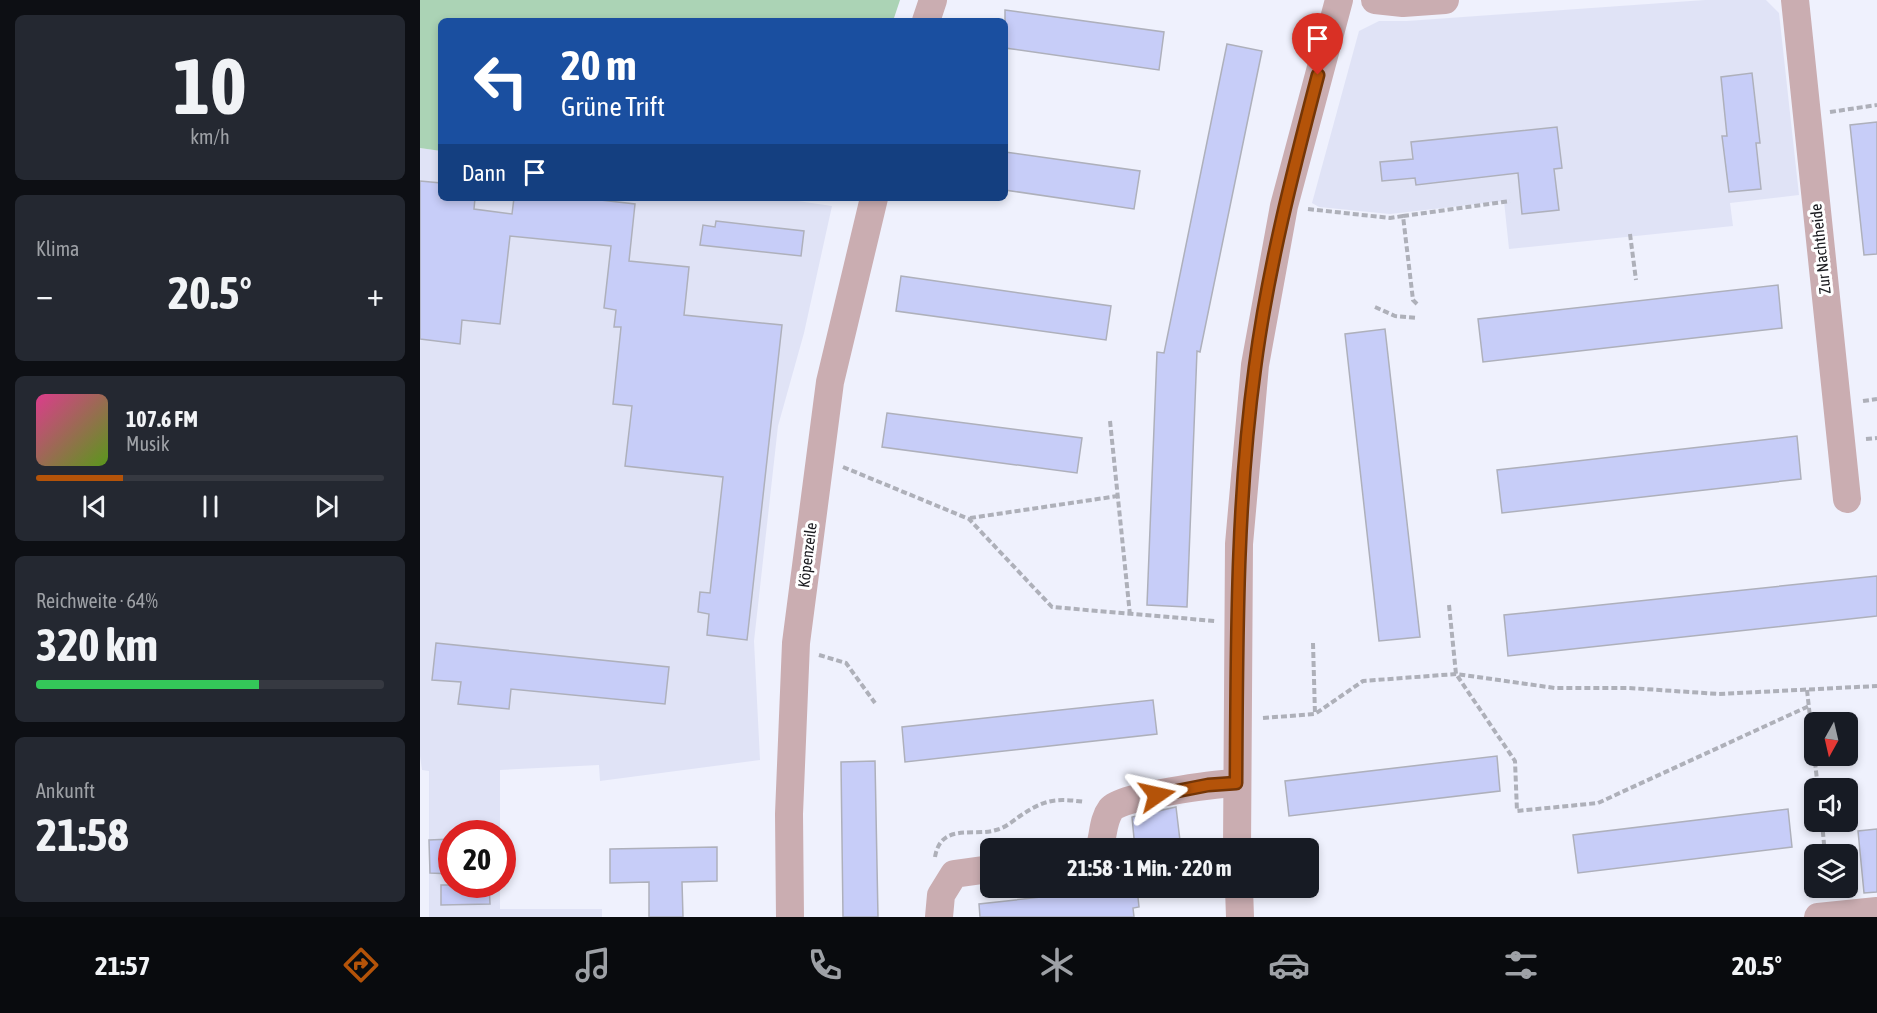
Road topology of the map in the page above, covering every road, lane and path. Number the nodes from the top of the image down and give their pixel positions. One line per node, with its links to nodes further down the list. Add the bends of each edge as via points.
1 (933, 0): 6 (street)
2 (1339, 0): 11 (street)
3 (1375, 0): 4 (street)
4 (1445, 0)
5 (1795, 0): 8 (street, Zur Nachtheide)
6 (927, 18)
7 (1877, 105): 8 (path)
8 (1807, 115): 21 (street, Zur Nachtheide)
9 (873, 201): 19 (street, Köpenzeile, via 830,382)
10 (1510, 201): 12 (path)
11 (1284, 206): 12 (path, via 1390,218); 25 (street, via 1255,365 1246,442)
12 (1403, 216): 15 (path, via 1413,300)
13 (1630, 234): 14 (path)
14 (1636, 280)
15 (1417, 304)
16 (1374, 307): 17 (path, via 1395,316)
17 (1418, 318)
18 (1110, 421): 20 (path)
19 (818, 457): 22 (path); 27 (street, Köpenzeile)
20 (1118, 496): 22 (path); 24 (path)
21 (1847, 499)
22 (969, 519): 24 (path, via 1052,607)
23 (1449, 605): 28 (path)
24 (1130, 615): 25 (path)
25 (1236, 622): 34 (street)
26 (1312, 643): 33 (path)
27 (796, 649): 31 (path, via 846,663); 44 (street, Köpenzeile, via 789,814)
28 (1456, 674): 30 (path, via 1555,688 1719,694); 32 (path, via 1515,761 1517,812 1598,803); 33 (path, via 1363,681)
29 (1877, 686): 30 (path)
30 (1807, 690): 32 (path)
31 (875, 703)
32 (1809, 706): 35 (path)
33 (1315, 714): 34 (path)
34 (1237, 718): 36 (street)
35 (1817, 778)
36 (1236, 783): 37 (street); 39 (street)
37 (1119, 802): 38 (street, via 1106,817); 42 (path, via 1100,804 1057,798 996,831 956,833 943,840 934,863)
38 (1101, 838)
39 (1237, 838)
40 (980, 870): 42 (street, via 954,874)
41 (1239, 898): 45 (street)
42 (940, 906)
43 (1877, 911): 46 (street)
44 (790, 917)
45 (1240, 917)
46 (1818, 917)

